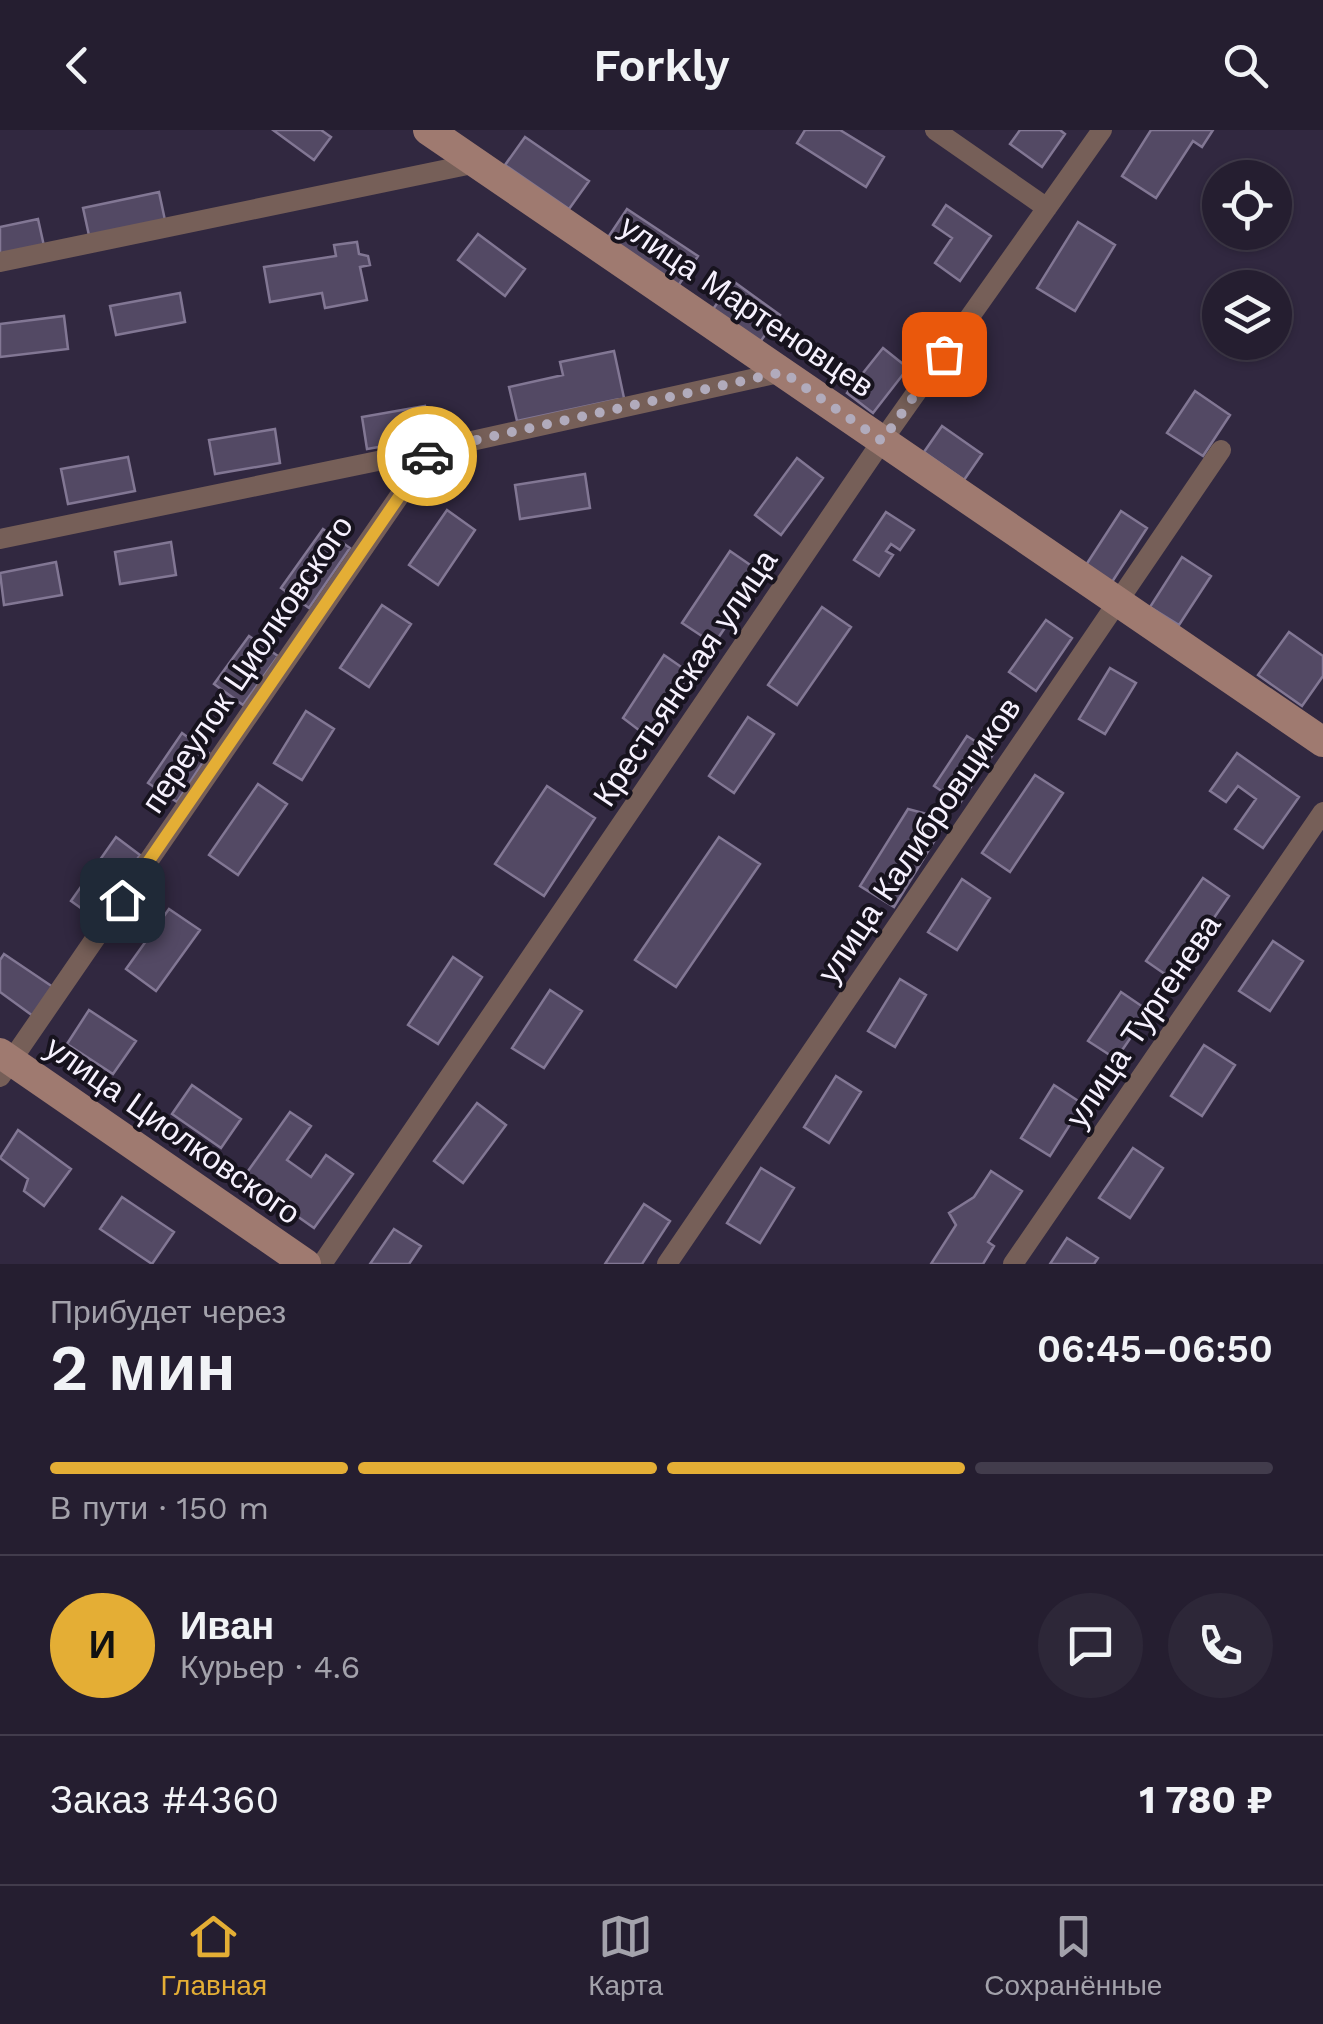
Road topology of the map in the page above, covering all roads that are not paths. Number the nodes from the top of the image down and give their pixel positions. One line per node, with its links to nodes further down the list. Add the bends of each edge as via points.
1 (428, 130): 4 (street, улица Мартеновцев)
2 (935, 130): 5 (street)
3 (1102, 130): 5 (street, Крестьянская улица)
4 (477, 163): 6 (street); 7 (street, улица Мартеновцев)
5 (1047, 208): 8 (street, Крестьянская улица)
6 (0, 262)
7 (783, 372): 8 (street, улица Мартеновцев); 9 (street)
8 (882, 441): 12 (street, улица Мартеновцев); 17 (street, Крестьянская улица)
9 (431, 450): 11 (street); 15 (street, переулок Циолковского)
10 (1221, 450): 12 (street, улица Калибровщиков)
11 (0, 539)
12 (1118, 602): 13 (street, улица Мартеновцев); 18 (street, улица Калибровщиков)
13 (1323, 742)
14 (1323, 812): 19 (street, улица Тургенева)
15 (4, 1064): 16 (street, улица Циолковского)
16 (306, 1264)
17 (322, 1264)
18 (666, 1264)
19 (1013, 1264)

